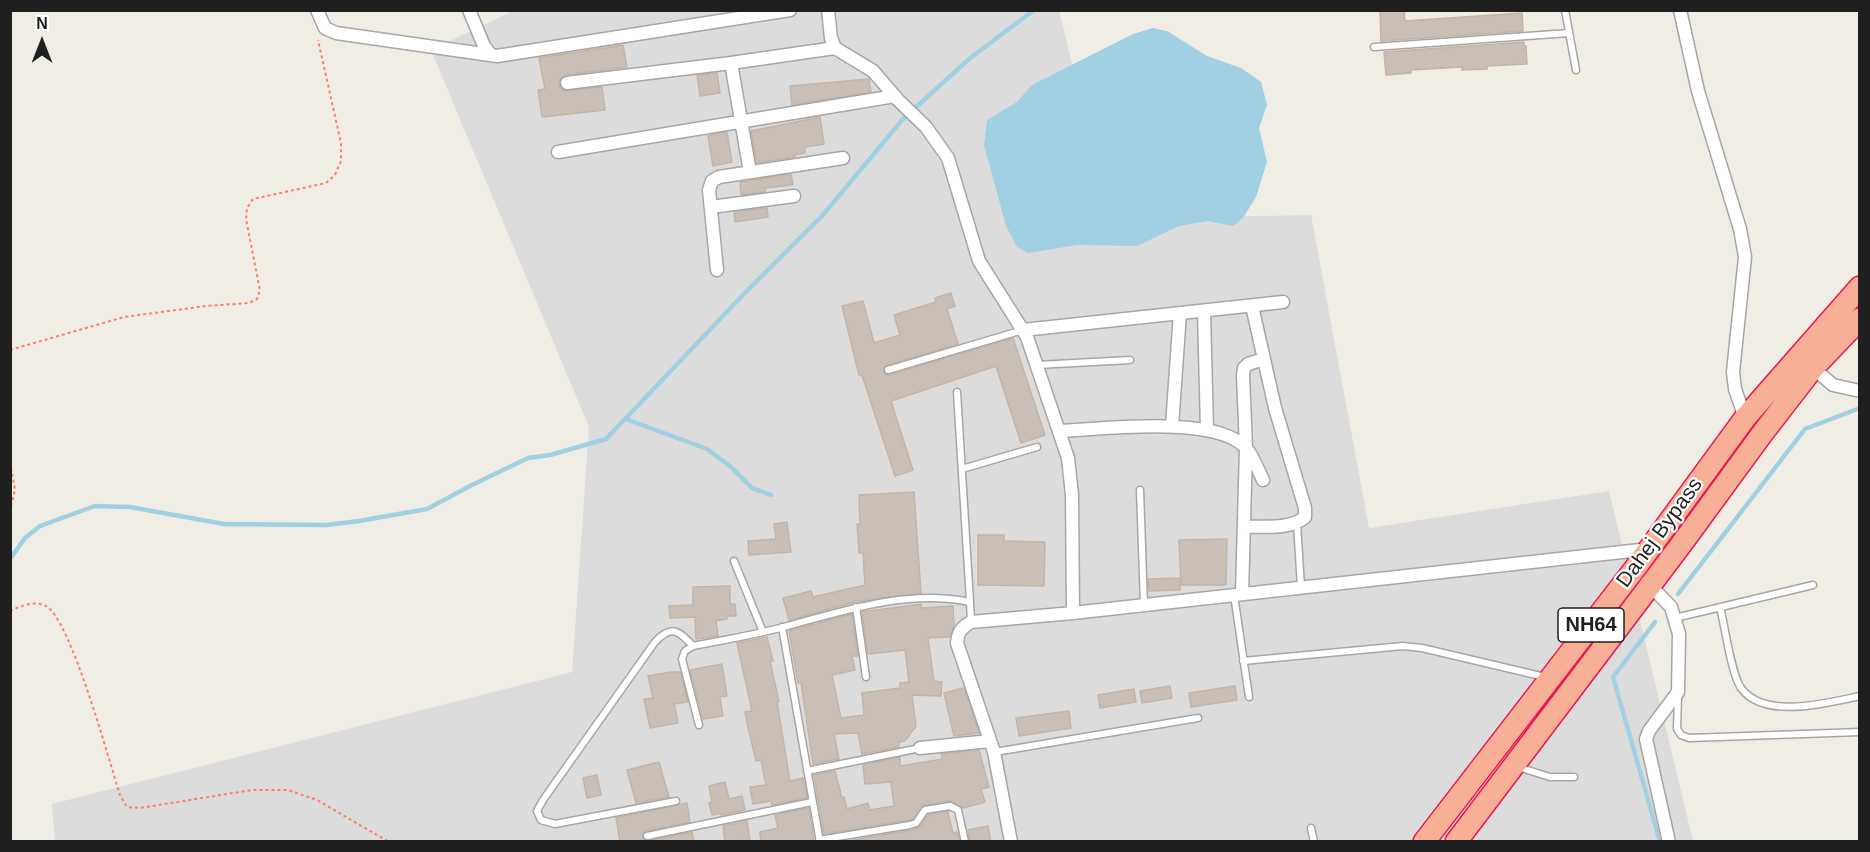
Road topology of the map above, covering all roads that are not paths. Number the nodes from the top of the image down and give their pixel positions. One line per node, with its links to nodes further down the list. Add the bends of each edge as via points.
1 (317, 10): 11 (street, via 323,25 336,33)
2 (469, 10): 11 (street)
3 (790, 10): 7 (street)
4 (828, 10): 10 (street)
5 (1565, 10): 8 (lane)
6 (1680, 10): 37 (street, via 1698,91 1745,257 1733,372 1735,389)
7 (730, 15): 11 (street, via 509,56)
8 (1569, 33): 9 (lane); 13 (lane)
9 (1374, 47)
10 (835, 48): 12 (street); 15 (street, via 873,71)
11 (491, 55)
12 (731, 63): 14 (street); 16 (street)
13 (1576, 70)
14 (567, 83)
15 (897, 98): 16 (street); 29 (street, via 926,127 948,158 980,261)
16 (740, 122): 17 (street); 19 (street)
17 (558, 152)
18 (843, 158): 19 (street)
19 (750, 172): 21 (street, via 712,181)
20 (794, 196): 21 (street)
21 (711, 207): 22 (street)
22 (717, 270)
23 (1860, 287): 34 (highway, Dahej Bypass / NH64)
24 (1283, 302): 25 (street)
25 (1252, 306): 26 (street); 30 (street)
26 (1204, 311): 27 (street); 40 (street)
27 (1180, 313): 29 (street); 38 (street)
28 (1860, 319): 34 (highway, Dahej Bypass / NH64)
29 (1023, 330): 32 (street); 33 (lane)
30 (1264, 359): 42 (street, via 1244,368); 46 (street, via 1305,508 1305,517)
31 (1131, 360): 32 (lane)
32 (1037, 365): 39 (street)
33 (888, 369)
34 (1804, 370): 35 (street, via 1833,385); 37 (highway, Dahej Bypass / NH64); 51 (highway, Dahej Bypass / NH64, via 1770,423)
35 (1860, 391)
36 (957, 392): 43 (lane)
37 (1750, 412): 48 (highway, Dahej Bypass / NH64)
38 (1172, 426): 39 (street); 40 (street)
39 (1060, 430): 59 (street, via 1071,484)
40 (1207, 430): 42 (street, via 1233,438)
41 (1036, 447): 43 (lane)
42 (1246, 448): 44 (street); 47 (street)
43 (962, 469): 55 (lane)
44 (1263, 480)
45 (1140, 490): 56 (lane)
46 (1297, 523): 47 (street); 53 (lane)
47 (1244, 527): 54 (street)
48 (1649, 549): 50 (highway, Dahej Bypass / NH64); 53 (street)
49 (734, 561): 63 (lane)
50 (1633, 571): 51 (street); 67 (highway, Dahej Bypass / NH64)
51 (1650, 585): 60 (street, via 1671,607); 76 (highway, Dahej Bypass / NH64)
52 (1813, 585): 58 (lane)
53 (1301, 587): 54 (street)
54 (1238, 594): 56 (street); 65 (lane)
55 (970, 602): 57 (lane, via 901,600); 61 (lane)
56 (1144, 605): 59 (street)
57 (856, 608): 62 (lane); 66 (lane)
58 (1720, 608): 60 (lane); 69 (lane, via 1735,674 1741,688 1754,699 1770,706 1820,705)
59 (1073, 613): 61 (street)
60 (1675, 618): 68 (street, via 1679,634)
61 (971, 622): 74 (street, via 958,633 957,643)
62 (782, 627): 63 (lane); 77 (lane)
63 (763, 632): 64 (lane)
64 (693, 646): 72 (lane, via 682,659); 79 (lane, via 674,630 655,642 537,811 542,820 555,824)
65 (1243, 661): 67 (lane, via 1402,646); 70 (lane)
66 (866, 677)
67 (1551, 678): 87 (highway, Dahej Bypass / NH64)
68 (1678, 692): 73 (lane, via 1677,729 1689,738); 89 (street, via 1646,739)
69 (1860, 696)
70 (1248, 697)
71 (1197, 718): 74 (lane)
72 (699, 725)
73 (1860, 732)
74 (992, 746): 75 (street); 85 (street)
75 (920, 748): 77 (lane)
76 (1512, 765): 78 (lane, via 1550,777); 88 (highway, Dahej Bypass / NH64)
77 (807, 771): 80 (lane)
78 (1574, 777)
79 (676, 801)
80 (812, 802): 82 (lane); 83 (lane)
81 (1311, 828): 86 (lane)
82 (647, 836)
83 (820, 841): 84 (lane, via 910,825 926,810 950,806 958,810)
84 (965, 842)
85 (1011, 842)
86 (1314, 842)
87 (1424, 842)
88 (1456, 842)
89 (1669, 842)

